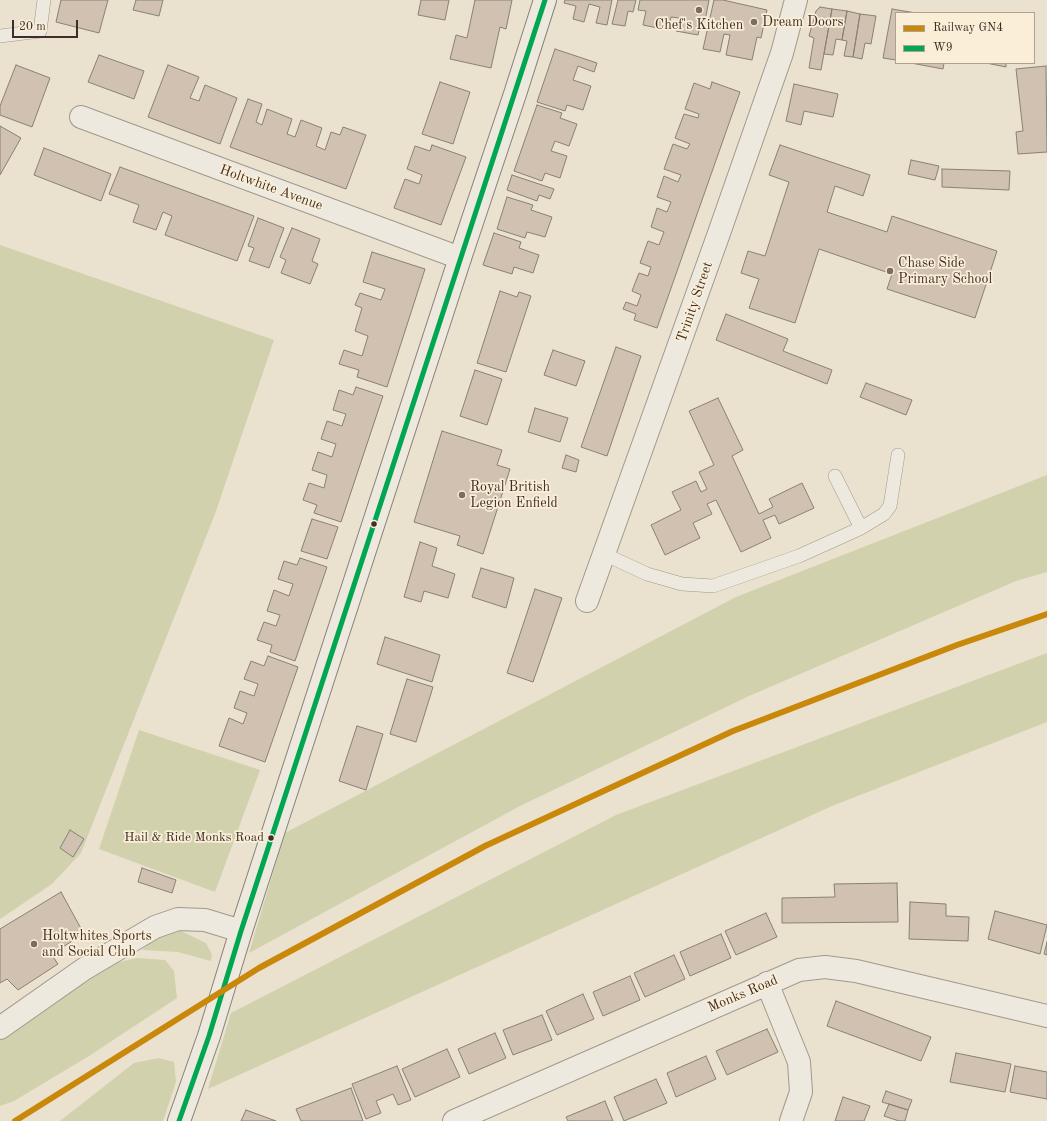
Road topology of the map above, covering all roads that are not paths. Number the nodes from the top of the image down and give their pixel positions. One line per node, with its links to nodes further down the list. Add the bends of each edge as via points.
1 (44, 0): 4 (lane, via 40,31)
2 (545, 0): 6 (street)
3 (796, 0): 10 (street, Trinity Street, via 782,53)
4 (0, 36)
5 (81, 117): 6 (street, Holtwhite Avenue)
6 (460, 258): 12 (street)
7 (898, 455): 9 (lane, via 890,506 884,514)
8 (835, 476): 9 (lane)
9 (861, 528): 10 (lane, via 799,556 713,586 682,584 647,574)
10 (604, 554): 11 (street, Trinity Street)
11 (587, 601)
12 (240, 931): 15 (street, via 205,920 178,919 155,927 84,969); 17 (street, via 209,1036)
13 (767, 983): 14 (street, Monks Road, via 799,970 825,967); 16 (street, Monks Road); 18 (street, via 799,1062 801,1092)
14 (1047, 1016)
15 (0, 1028)
16 (465, 1119)
17 (178, 1121)
18 (791, 1121)

